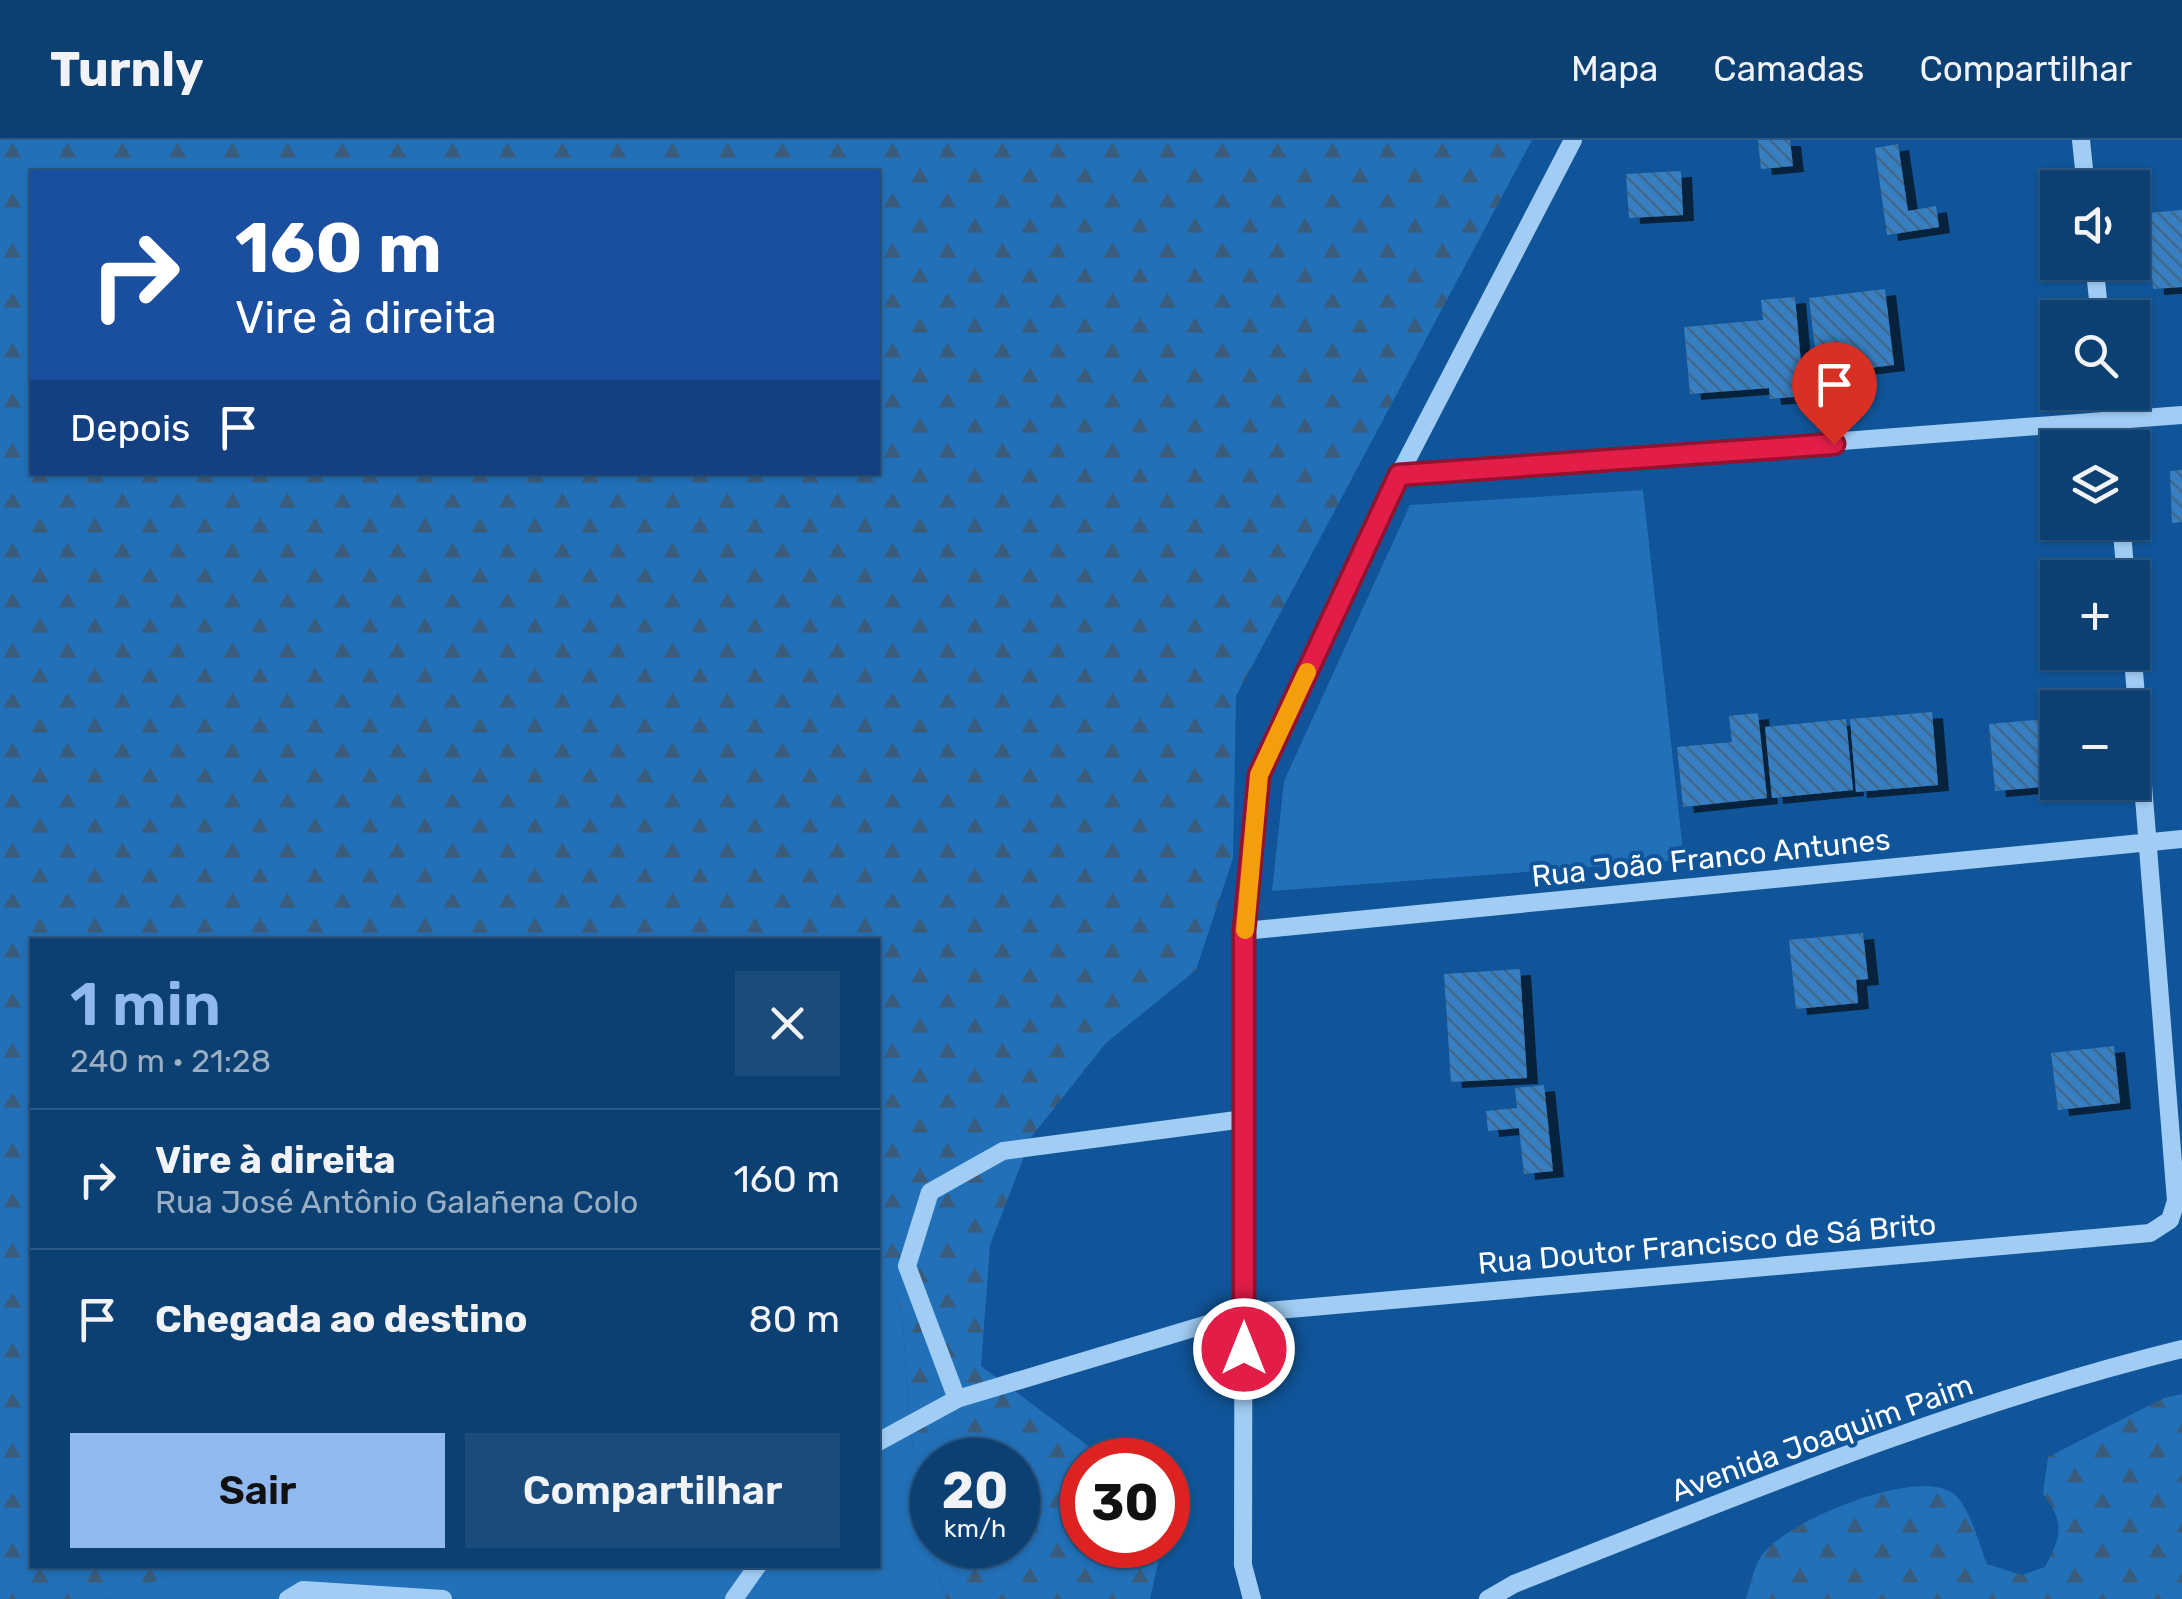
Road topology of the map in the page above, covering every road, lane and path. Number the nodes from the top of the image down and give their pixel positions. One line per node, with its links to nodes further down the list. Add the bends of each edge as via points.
1 (1573, 140): 8 (street)
2 (2081, 140): 3 (street)
3 (2084, 170)
4 (2110, 410): 6 (street)
5 (2182, 416): 6 (street)
6 (2112, 423): 7 (street); 8 (street)
7 (2113, 430)
8 (1399, 475): 12 (street, via 1259,775)
9 (2134, 670): 11 (street)
10 (2182, 838): 11 (street, Rua João Franco Antunes)
11 (2151, 842): 12 (street, Rua João Franco Antunes); 14 (street, Rua Doutor Francisco de Sá Brito, via 2176,1201 2170,1220 2150,1233)
12 (1244, 931): 13 (street)
13 (1244, 1119): 14 (street); 16 (street, via 1004,1151 930,1192 907,1266)
14 (1244, 1313): 16 (street, Rua Doutor Francisco de Sá Brito); 22 (street, via 1243,1565)
15 (2182, 1349): 23 (street, Avenida Joaquim Paim, via 2081,1374 1748,1492)
16 (957, 1399): 17 (street, Rua Doutor Francisco de Sá Brito)
17 (880, 1441)
18 (756, 1568): 21 (street)
19 (288, 1599): 20 (street, via 303,1590)
20 (443, 1599)
21 (734, 1599)
22 (1252, 1599)
23 (1488, 1599)

